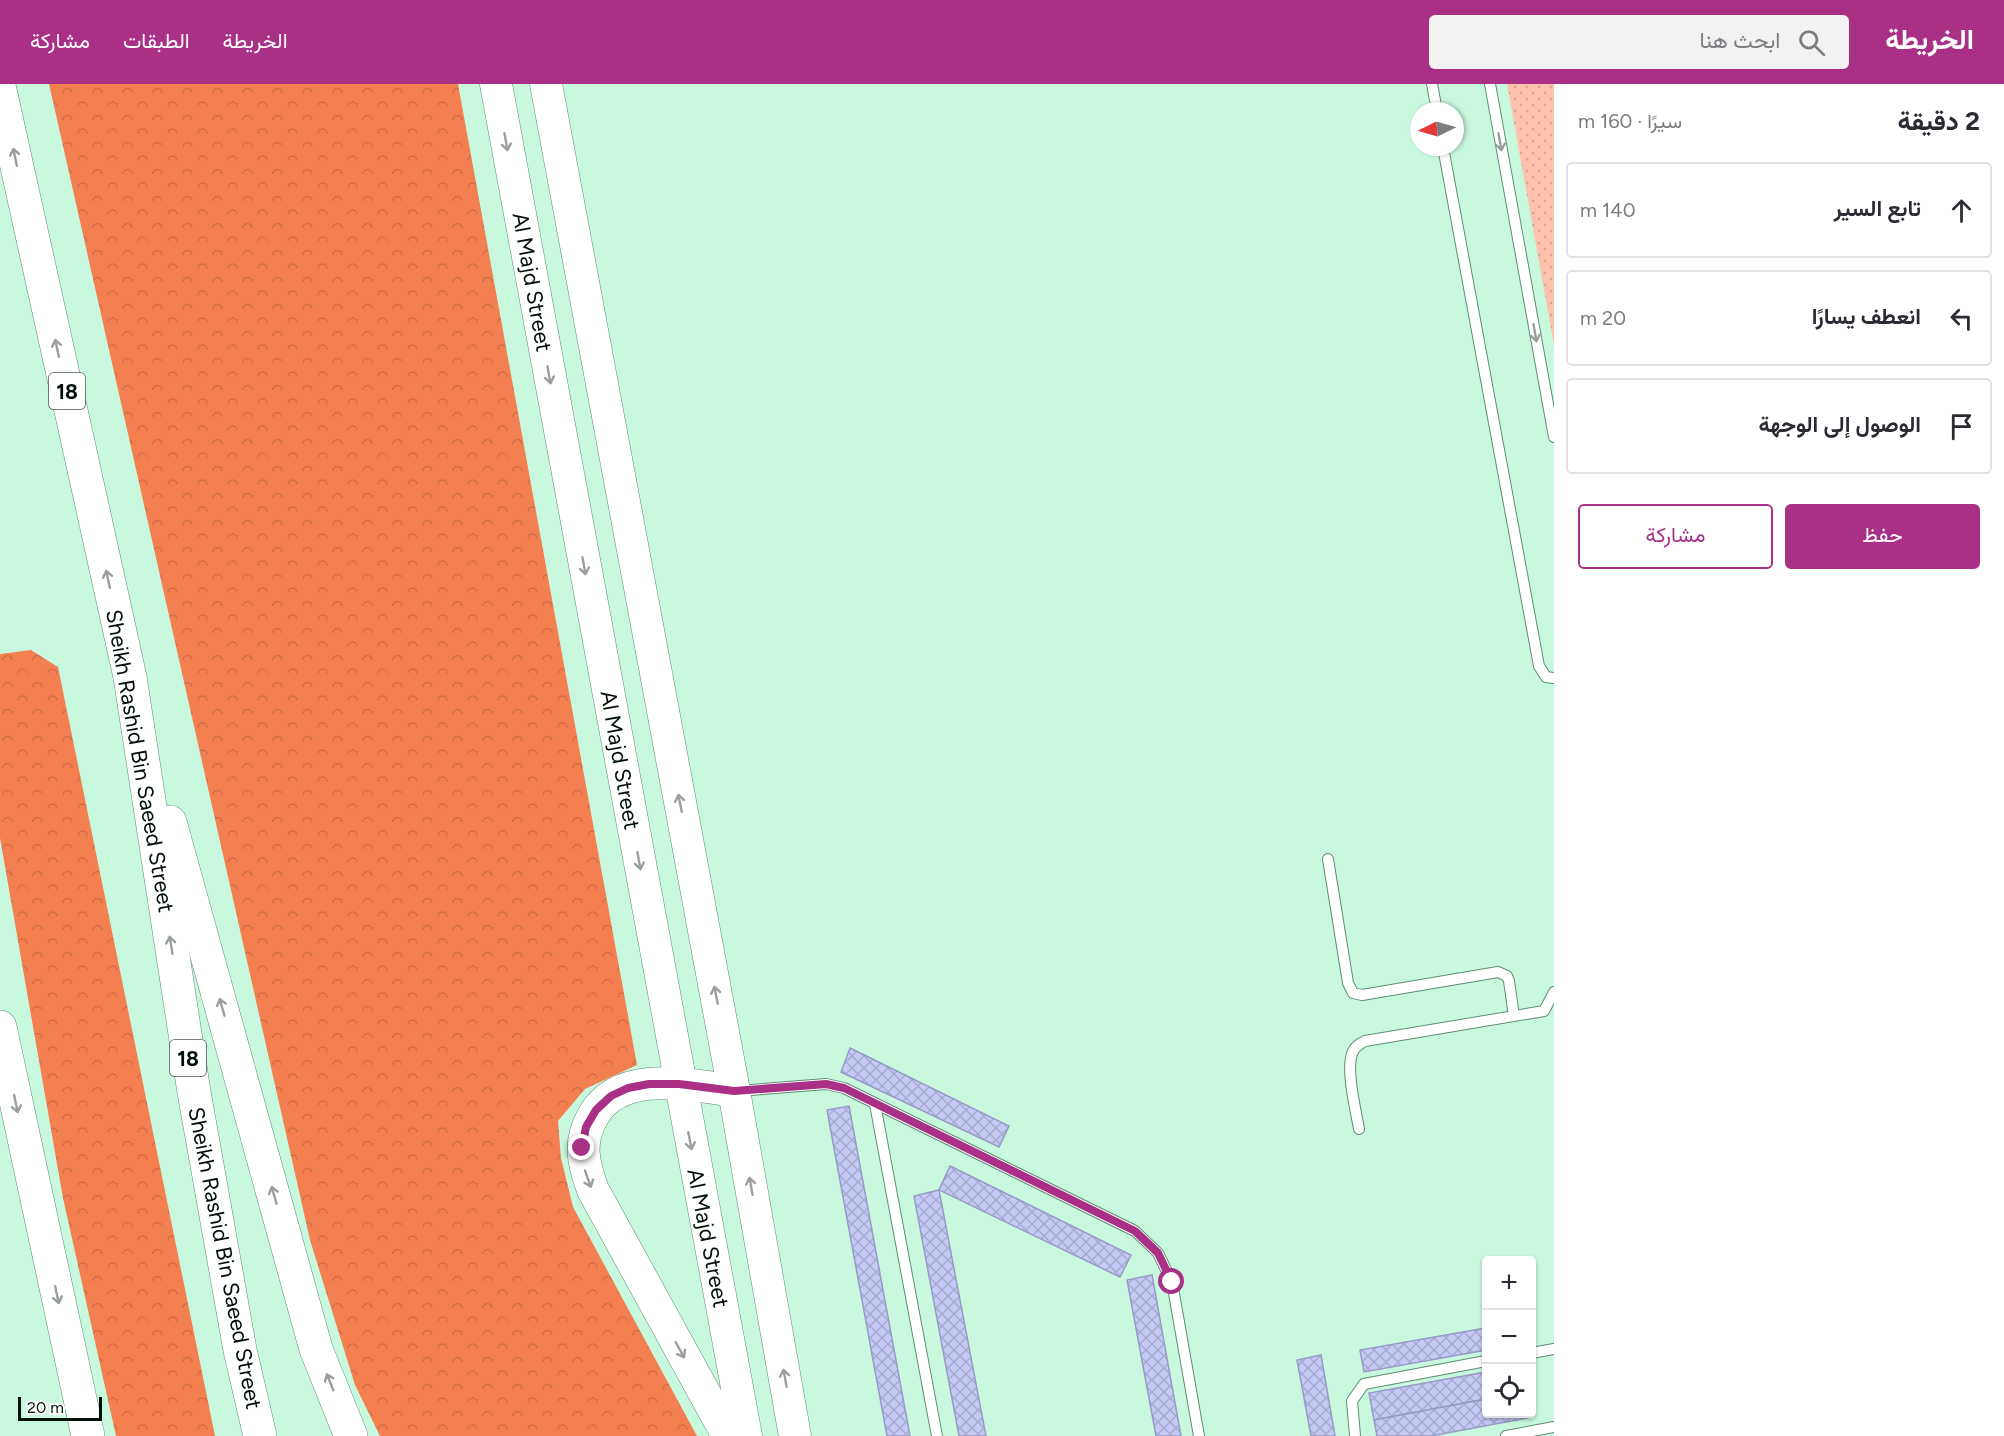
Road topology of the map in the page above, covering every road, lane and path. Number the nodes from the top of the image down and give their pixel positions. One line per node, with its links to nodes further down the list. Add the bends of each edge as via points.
1 (496, 84): 16 (street, Al Majd Street, one-way to 16)
2 (546, 84): 17 (street, one-way to 2)
3 (1432, 84): 6 (lane)
4 (1490, 84): 8 (lane, one-way to 8)
5 (0, 90): 10 (highway, Sheikh Rashid Bin Saeed Street / 18, one-way to 5)
6 (1435, 102)
7 (1445, 156): 11 (lane, via 1539,666 1546,676)
8 (1551, 403): 9 (lane)
9 (1554, 437)
10 (130, 677): 26 (highway, Sheikh Rashid Bin Saeed Street / 18, one-way to 10, via 240,1350 194,1092); 27 (highway, one-way to 10, via 316,1348)
11 (1554, 678)
12 (1328, 859): 14 (lane, via 1348,983 1353,993 1362,995 1498,972 1509,981)
13 (1554, 992): 14 (lane, via 1544,1011)
14 (1514, 1016): 19 (lane, via 1358,1044 1350,1062)
15 (0, 1027): 25 (highway, one-way to 25)
16 (679, 1084): 17 (street); 28 (street, one-way to 28, via 649,1084 611,1096 586,1127 582,1148 585,1169 598,1200); 29 (street, Al Majd Street, one-way to 29)
17 (734, 1091): 18 (lane, via 826,1084 844,1088); 30 (street, one-way to 17)
18 (875, 1104): 31 (lane); 32 (lane, via 1135,1231 1148,1241 1172,1282)
19 (1359, 1129)
20 (1554, 1349): 21 (lane)
21 (1536, 1352)
22 (1482, 1362): 33 (lane, via 1364,1384 1352,1401)
23 (1554, 1427): 24 (lane)
24 (1538, 1433): 34 (lane)
25 (88, 1436)
26 (260, 1436)
27 (351, 1436)
28 (728, 1436)
29 (746, 1436)
30 (795, 1436)
31 (937, 1436)
32 (1199, 1436)
33 (1355, 1436)
34 (1506, 1436)

